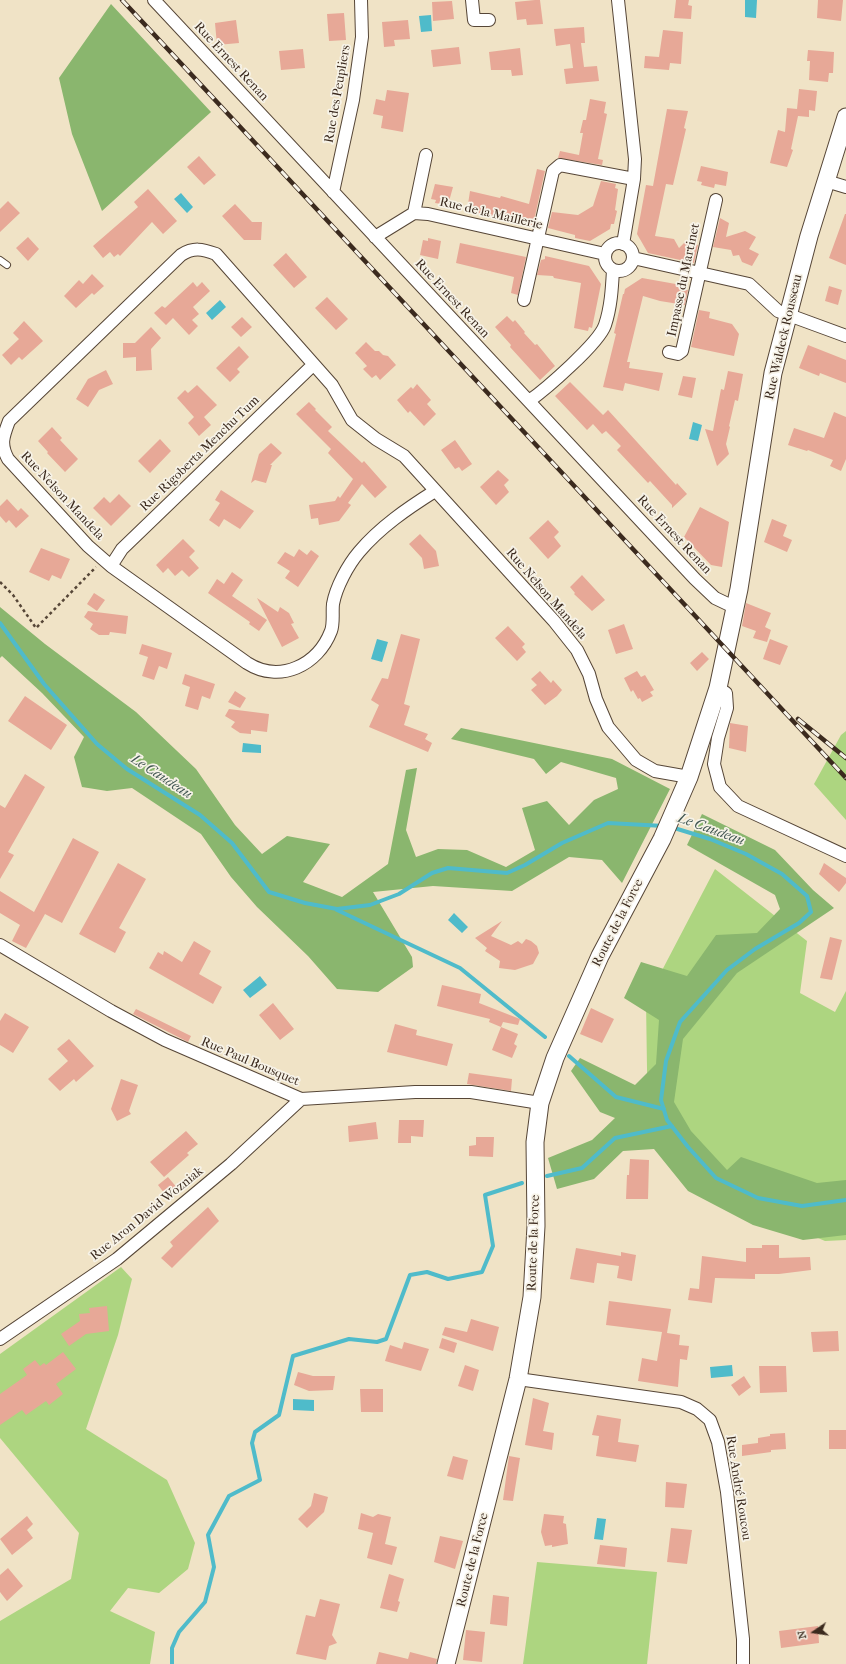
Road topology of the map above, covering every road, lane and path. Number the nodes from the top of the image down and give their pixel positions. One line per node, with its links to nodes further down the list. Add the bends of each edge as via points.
1 (154, 0): 11 (street, Rue Ernest Renan)
2 (361, 0): 11 (street, Rue des Peupliers, via 362,37 353,100)
3 (472, 0): 5 (street, via 474,20)
4 (618, 0): 8 (street, via 635,159)
5 (489, 20)
6 (846, 117): 9 (street, Rue Waldeck Rousseau)
7 (426, 155): 13 (street)
8 (634, 179): 15 (street, via 560,165 553,171); 16 (street)
9 (826, 181): 10 (street); 24 (street, Rue Waldeck Rousseau)
10 (846, 188)
11 (333, 192): 14 (street, Rue Ernest Renan)
12 (716, 200): 22 (street, Impasse du Martinet)
13 (414, 213): 14 (street); 15 (street, Rue de la Maillerie)
14 (375, 237): 28 (street, Rue Ernest Renan)
15 (538, 239): 17 (street, Rue de la Maillerie); 23 (street)
16 (622, 244): 17 (street, via 614,244); 18 (street, via 630,249)
17 (605, 254): 21 (street, via 605,261)
18 (632, 258): 21 (street, via 626,269); 22 (street)
19 (0, 260): 20 (lane)
20 (7, 265)
21 (613, 270): 28 (street, via 612,298 605,326 595,342)
22 (700, 272): 24 (street, via 749,284 778,311); 26 (street, Impasse du Martinet, via 682,351 678,354)
23 (524, 300)
24 (787, 313): 25 (street); 32 (street, Rue Waldeck Rousseau, via 773,373)
25 (846, 336)
26 (668, 352)
27 (313, 365): 29 (street, Rue Nelson Mandela, via 332,385 352,420 404,456); 30 (street, Rue Rigoberta Menchu Tum); 30 (street, Rue Nelson Mandela, via 216,254 201,249 189,250 181,255 9,421 4,434 2,448 8,459 88,546)
28 (529, 401): 32 (street, Rue Ernest Renan, via 695,579 715,598)
29 (435, 492): 30 (street, Rue Nelson Mandela, via 405,510 359,552 343,577 334,602 332,630 320,652 290,670 258,670); 34 (street, Rue Nelson Mandela, via 577,650 589,674 596,700 608,727 636,760 655,771)
30 (107, 563): 31 (path, via 36,628 13,595)
31 (0, 582)
32 (736, 608): 33 (street, Rue Waldeck Rousseau)
33 (718, 688): 34 (street, Route de la Force); 35 (street, via 726,693 727,708 714,764 720,787 738,806)
34 (690, 776): 38 (street, Route de la Force, via 662,839 600,956 555,1058)
35 (846, 856)
36 (0, 945): 37 (street, Rue Paul Bousquet, via 165,1040)
37 (301, 1099): 38 (street, Rue Paul Bousquet, via 415,1092 471,1092); 39 (street, Rue Aron David Wozniak, via 231,1164 117,1259)
38 (540, 1103): 40 (street, Route de la Force, via 535,1142 536,1226 532,1297)
39 (0, 1339)
40 (518, 1379): 41 (street, Route de la Force); 42 (street, Rue André Roucou, via 682,1402 697,1409 710,1420 718,1442 727,1492)
41 (446, 1664)
42 (744, 1664)

